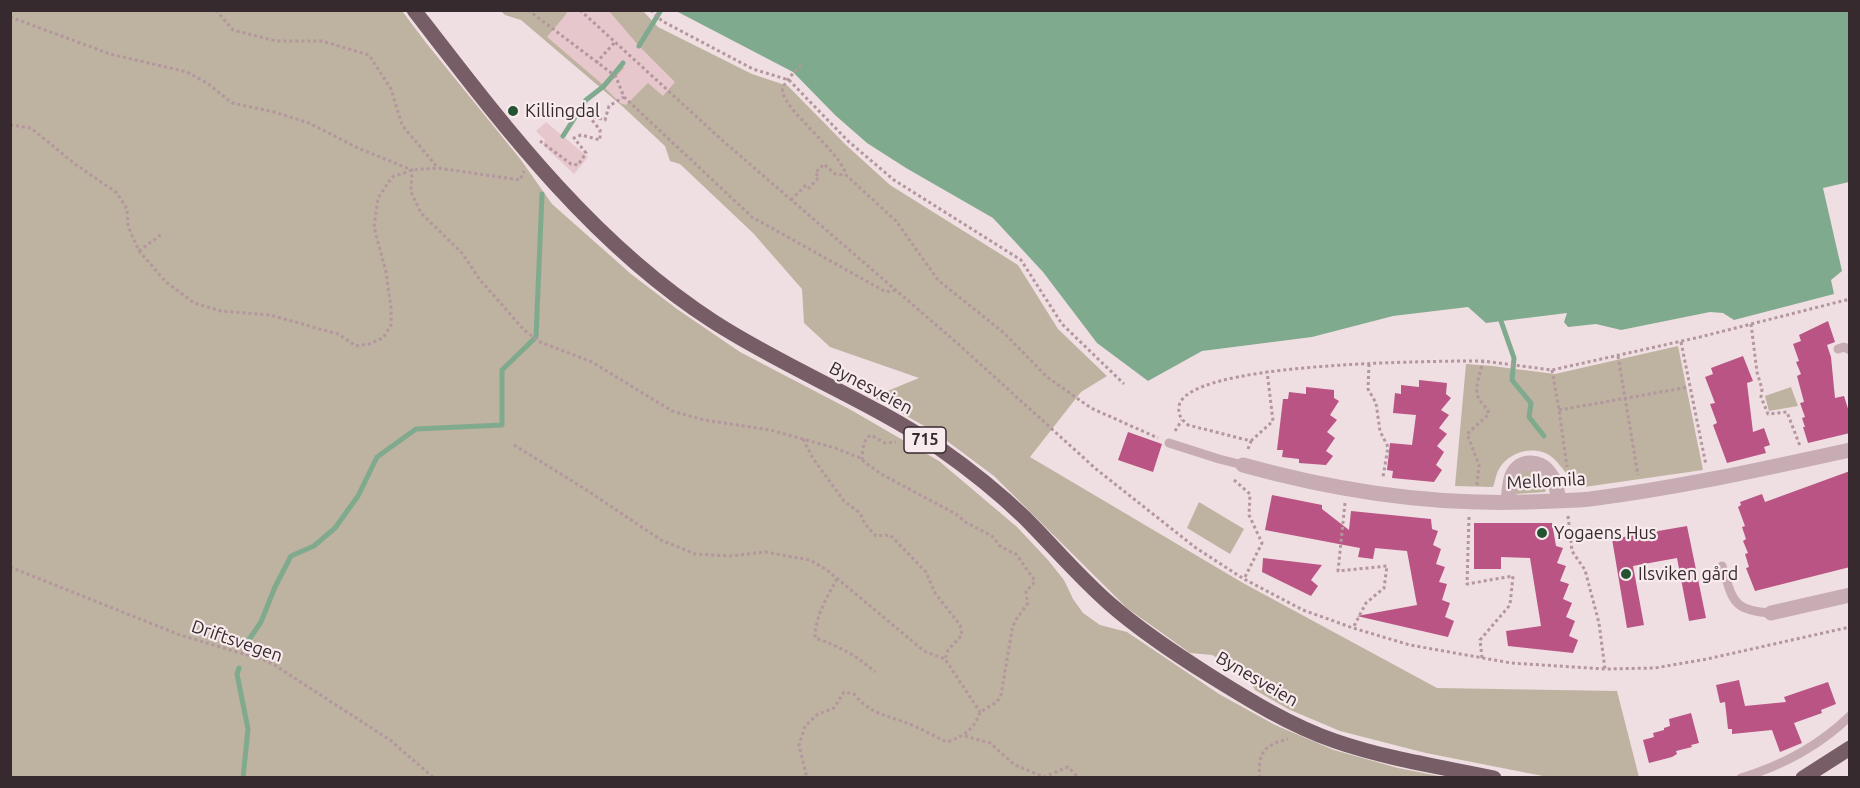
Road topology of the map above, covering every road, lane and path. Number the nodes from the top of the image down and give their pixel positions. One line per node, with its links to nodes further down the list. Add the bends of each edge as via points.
1 (216, 10): 15 (path, via 233,30 276,41 322,41 369,55 391,89 402,125)
2 (414, 10): 14 (main road, Bynesveien / 715)
3 (528, 10): 8 (path)
4 (580, 10): 7 (path)
5 (651, 10): 10 (path, via 662,21 753,69)
6 (10, 17): 16 (path, via 110,54 187,72 232,103 309,123)
7 (616, 42): 8 (path); 18 (path)
8 (596, 63): 11 (path, via 616,77)
9 (801, 65): 10 (path)
10 (789, 80): 17 (path, via 783,95 838,158); 32 (path, via 848,141 894,180 1021,260 1062,324)
11 (624, 97): 13 (path, via 609,106 605,120 592,120 600,130 600,140 581,135 574,138 586,153 578,165 571,164); 21 (path, via 752,217 886,292)
12 (10, 125): 20 (path, via 31,128 117,193 127,209 128,226)
13 (543, 142)
14 (529, 155): 15 (path, via 520,180); 36 (main road, Bynesveien / 715, via 609,240 695,309 759,350)
15 (438, 168): 16 (path)
16 (412, 170): 20 (path, via 392,177 378,198 374,227 386,272 391,325 383,338 369,344 356,346 338,334 270,315 221,311 194,303 166,282); 37 (path, via 411,192 421,213 462,253 524,330 540,342 592,362 672,411)
17 (846, 175): 18 (path, via 835,174 824,164 809,188 806,185); 39 (path, via 896,221 938,280 1004,333 1047,377 1091,408)
18 (791, 200): 21 (path)
19 (163, 233): 20 (path)
20 (139, 251)
21 (896, 290): 58 (path, via 1096,469 1196,548)
22 (1850, 299): 23 (path)
23 (1751, 324): 24 (path); 41 (path, via 1761,397 1768,414 1787,412)
24 (1681, 342): 27 (path); 33 (path)
25 (1838, 349): 26 (lane)
26 (1850, 350)
27 (1618, 356): 30 (path); 34 (path)
28 (1483, 361): 29 (path); 30 (path); 51 (path, via 1478,398 1489,414 1467,434 1479,465)
29 (1369, 364): 31 (path); 49 (path, via 1368,389 1388,447)
30 (1552, 370): 35 (path)
31 (1267, 371): 38 (path, via 1273,421); 38 (path, via 1210,383 1180,401 1178,413 1188,425)
32 (1124, 384)
33 (1689, 387): 34 (path); 47 (path)
34 (1626, 398): 35 (path); 48 (path)
35 (1559, 410): 46 (path)
36 (918, 435): 44 (path, via 898,442 885,442 871,435 866,438); 69 (main road, Bynesveien / 715, via 991,487 1104,599 1156,642 1244,697)
37 (803, 438): 44 (path); 64 (path, via 843,501 860,513 876,536 890,535 926,572 935,594 960,625 962,635)
38 (1251, 441): 45 (path)
39 (1169, 443): 43 (lane)
40 (514, 445): 57 (path, via 661,540 695,554 765,552 810,560)
41 (1801, 450)
42 (1850, 450): 47 (street, Mellomila)
43 (1219, 459): 45 (lane); 58 (path, via 1221,469 1250,494 1249,515 1262,543)
44 (861, 460): 67 (path, via 992,536 1001,547 1016,554 1035,581 1027,588 1028,603 1012,630 1001,695)
45 (1243, 465): 49 (street, Mellomila, via 1298,480)
46 (1567, 469)
47 (1709, 482): 50 (street, Mellomila)
48 (1639, 483)
49 (1380, 494): 51 (street, Mellomila)
50 (1563, 500): 52 (street, Mellomila); 52 (street, via 1551,474 1533,462 1513,472); 65 (path, via 1572,551 1586,570)
51 (1472, 502): 52 (street, Mellomila)
52 (1508, 502)
53 (1344, 510): 62 (path, via 1338,571 1387,566 1384,588 1366,603)
54 (1467, 524): 63 (path, via 1467,584 1513,576 1510,605 1480,640)
55 (1722, 566): 60 (lane, via 1736,603 1753,612)
56 (10, 567): 72 (path, Driftsvegen, via 180,635 264,660 390,740)
57 (837, 579): 64 (path, via 924,651); 66 (path, via 815,627 815,638 857,656)
58 (1244, 579): 62 (path, via 1303,610)
59 (1850, 595): 60 (street)
60 (1771, 614)
61 (1850, 627): 65 (path, via 1655,668)
62 (1353, 628): 63 (path, via 1410,645)
63 (1482, 658): 65 (path)
64 (945, 659): 67 (path)
65 (1605, 669)
66 (875, 672)
67 (980, 712): 70 (path)
68 (1850, 716): 77 (lane, via 1812,747)
69 (1311, 731): 75 (path, via 1268,746 1260,759); 76 (main road, Bynesveien / 715, via 1395,757)
70 (965, 736): 73 (path, via 947,742 888,718 862,704 854,694 844,692 834,708 818,714 805,726 799,746); 74 (path, via 990,743 1015,765 1044,777 1068,767)
71 (1850, 748): 78 (main road)
72 (434, 777)
73 (807, 777)
74 (1079, 777)
75 (1260, 777)
76 (1494, 777)
77 (1741, 777)
78 (1803, 777)

